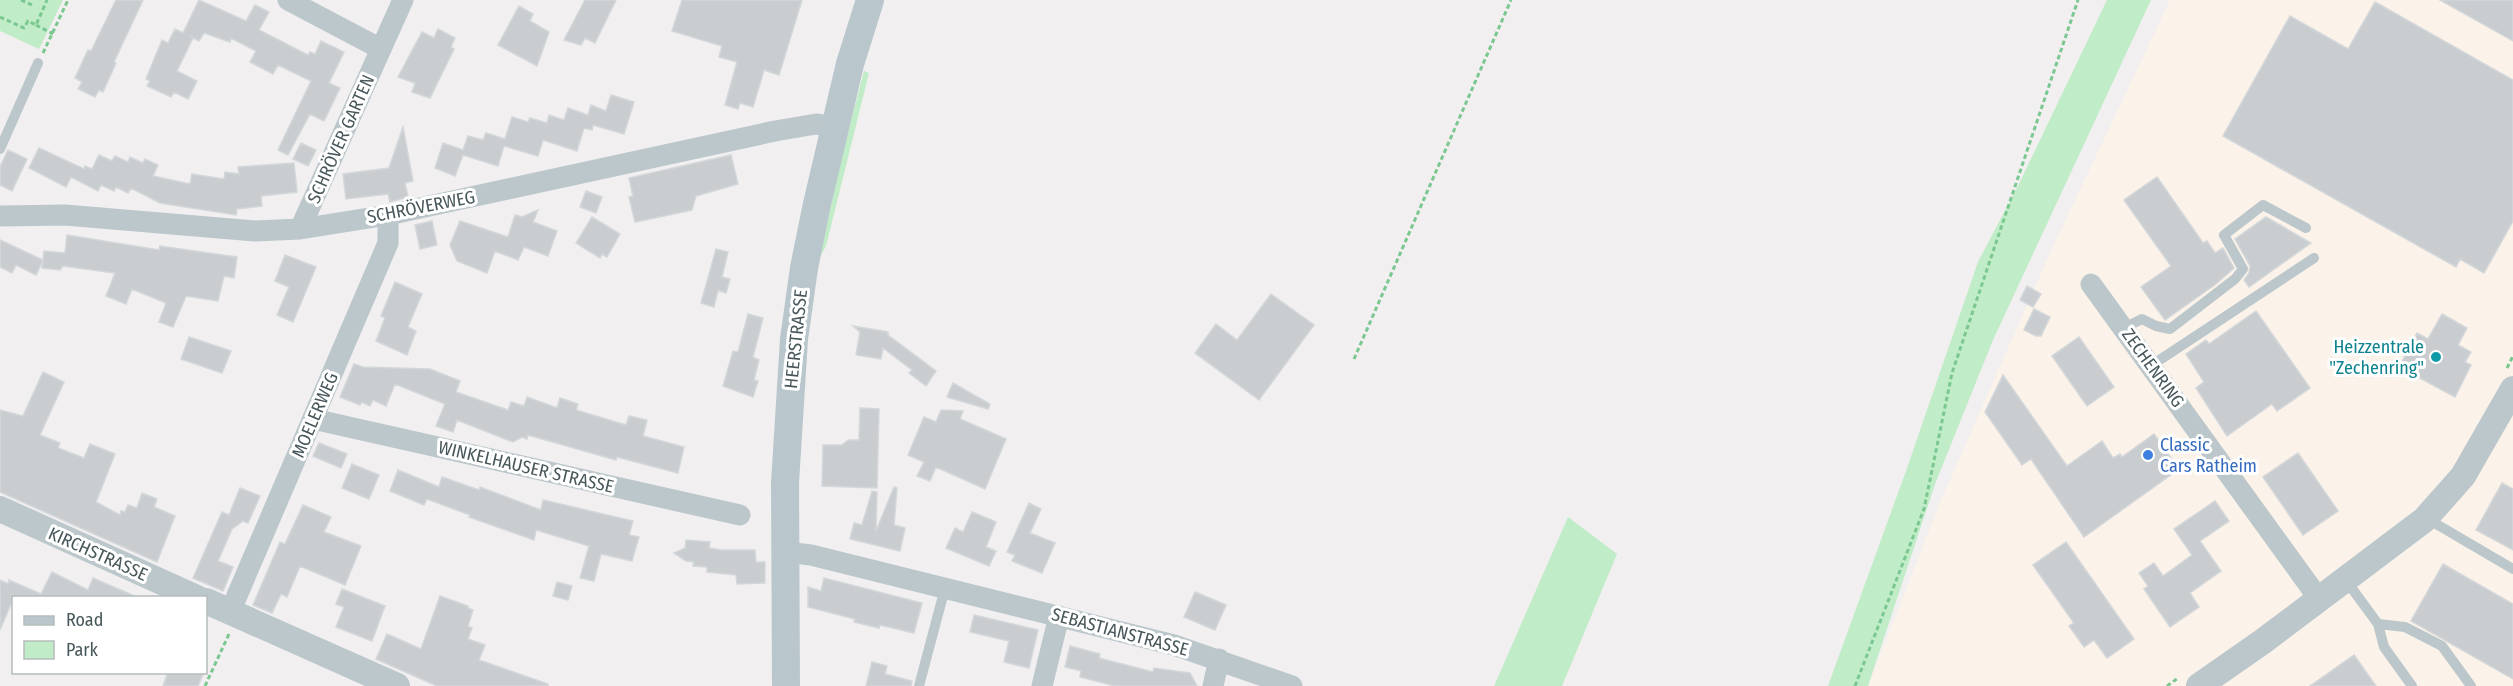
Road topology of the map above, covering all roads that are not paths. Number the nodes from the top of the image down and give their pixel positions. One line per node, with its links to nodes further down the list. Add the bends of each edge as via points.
1 (288, 0): 4 (street)
2 (404, 0): 4 (street, SCHRÖVER GARTEN)
3 (870, 0): 6 (main road, HEERSTRASSE)
4 (381, 49): 11 (street, SCHRÖVER GARTEN)
5 (38, 63): 7 (lane)
6 (836, 127): 8 (street, SCHRÖVERWEG, via 816,124 775,131); 21 (main road, HEERSTRASSE, via 806,257 794,339 785,483)
7 (0, 149)
8 (388, 215): 11 (street, SCHRÖVERWEG); 17 (street, MOELERWEG, via 388,243)
9 (0, 216): 11 (street, SCHRÖVERWEG, via 65,215 255,231)
10 (2306, 228): 14 (lane, via 2263,205 2224,235 2242,268 2235,279 2170,329 2142,319)
11 (300, 229)
12 (2314, 258): 15 (lane)
13 (2091, 284): 14 (street, ZECHENRING)
14 (2124, 328): 15 (street, ZECHENRING)
15 (2151, 365): 26 (street, ZECHENRING)
16 (2513, 389): 20 (street, via 2463,476)
17 (313, 419): 19 (street, WINKELHAUSER STRASSE); 28 (street, MOELERWEG)
18 (0, 509): 25 (street, KIRCHSTRASSE)
19 (740, 514)
20 (2425, 518): 22 (lane); 23 (street)
21 (786, 552): 24 (street, SEBASTIANSTRASSE); 33 (main road, HEERSTRASSE)
22 (2513, 569)
23 (2345, 579): 26 (street); 30 (lane)
24 (945, 588): 29 (street, SEBASTIANSTRASSE); 34 (lane)
25 (195, 596)
26 (2319, 599): 38 (street)
27 (207, 601): 28 (street)
28 (234, 614): 32 (street)
29 (1059, 616): 31 (street, SEBASTIANSTRASSE); 35 (street)
30 (2378, 624): 39 (lane, via 2384,647); 40 (lane, via 2405,627 2442,646)
31 (1219, 659): 36 (street); 37 (street, SEBASTIANSTRASSE)
32 (397, 686)
33 (786, 686)
34 (919, 686)
35 (1042, 686)
36 (1213, 686)
37 (1292, 686)
38 (2199, 686)
39 (2412, 686)
40 (2470, 686)

